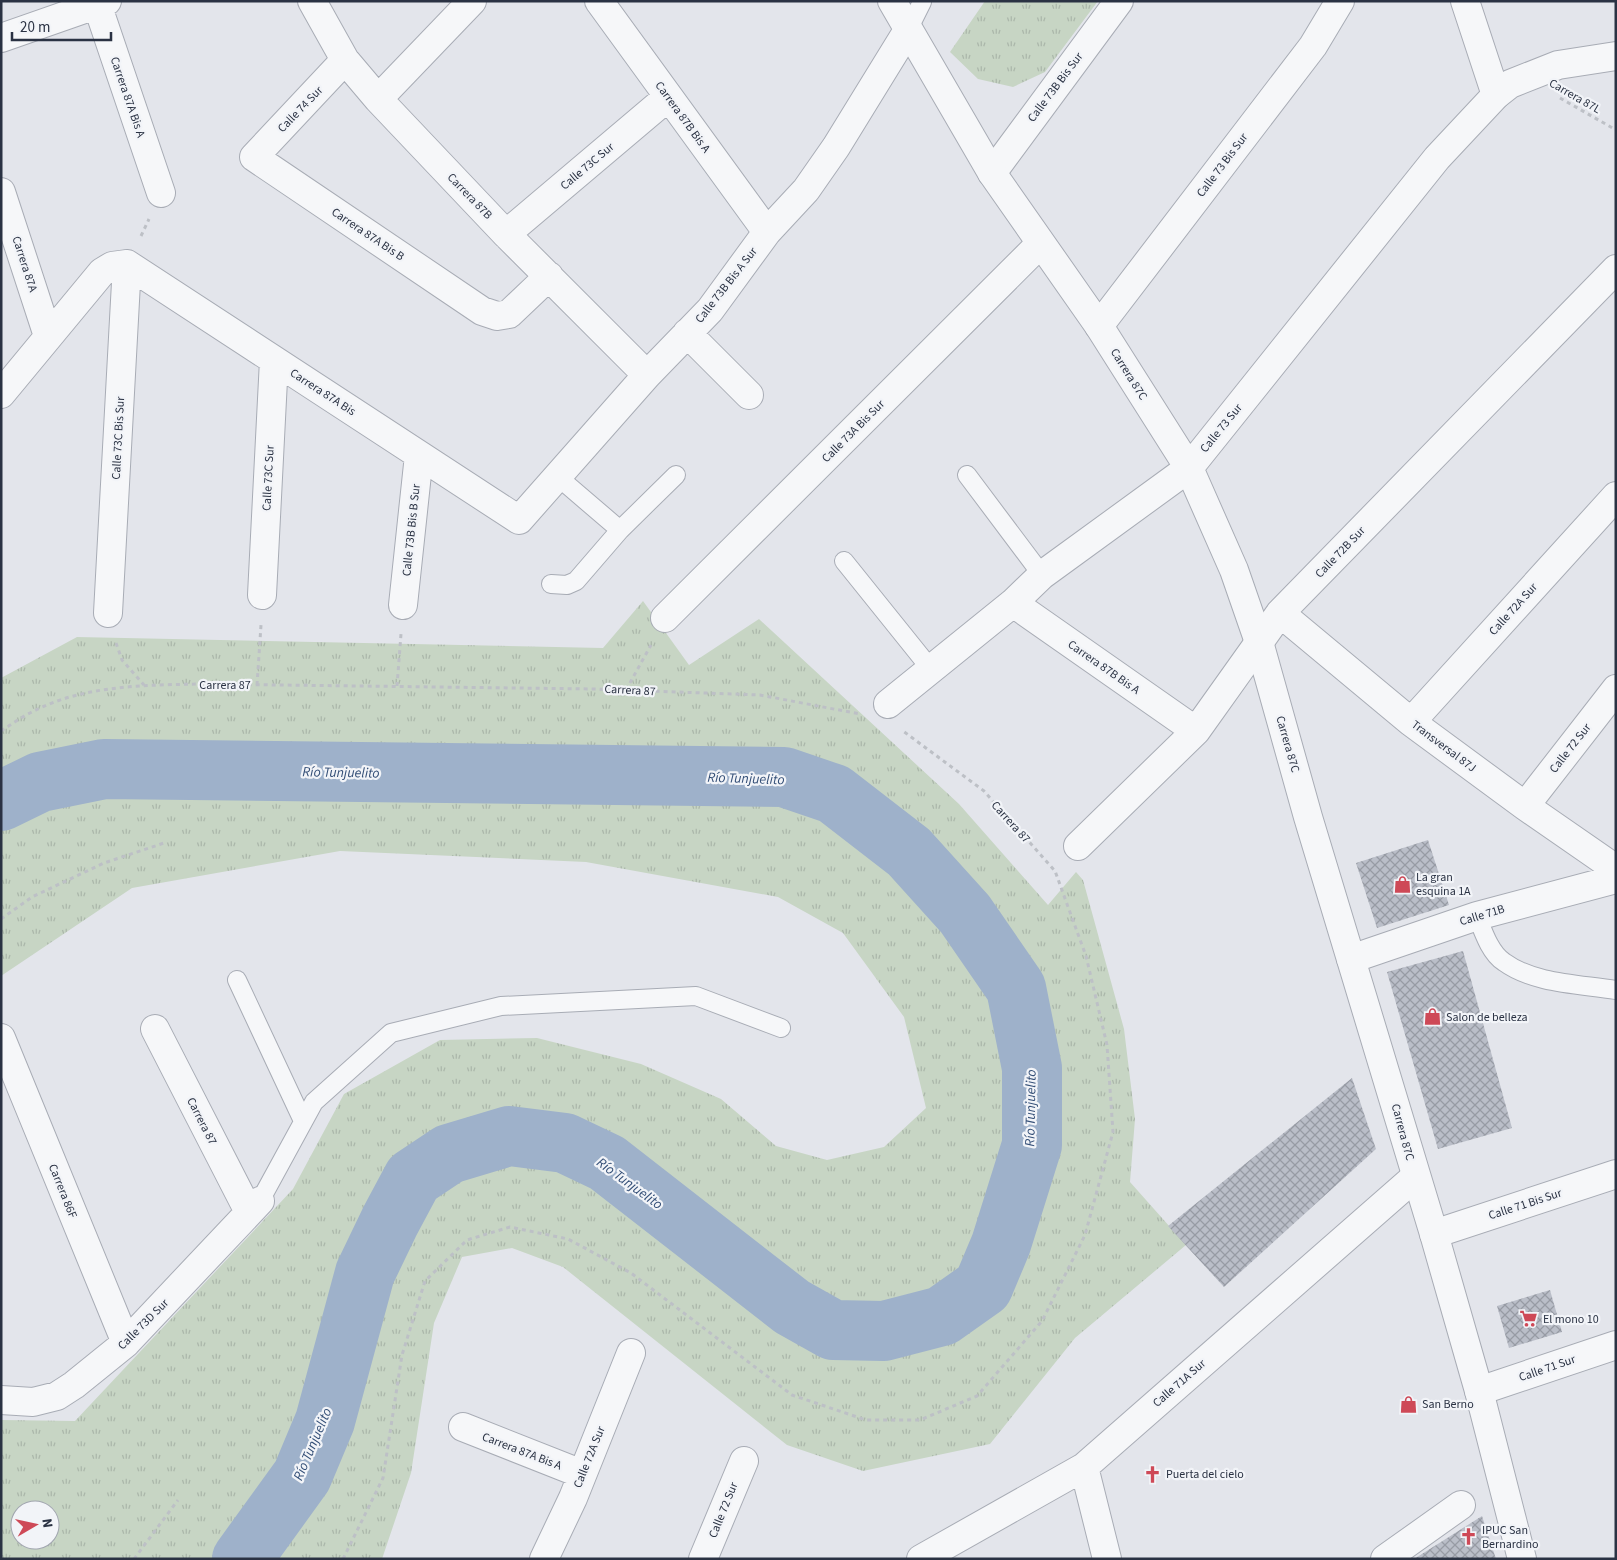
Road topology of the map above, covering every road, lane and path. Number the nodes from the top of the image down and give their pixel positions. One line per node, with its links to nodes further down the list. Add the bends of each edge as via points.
1 (312, 1): 13 (street, Carrera 87B)
2 (472, 1): 17 (street)
3 (599, 1): 16 (street, Carrera 87B Bis A)
4 (892, 1): 10 (street, Carrera 87C)
5 (1119, 1): 20 (street, Calle 73B Bis Sur)
6 (1340, 1): 29 (street, Calle 73 Bis Sur, via 1313,46)
7 (1465, 1): 15 (street)
8 (100, 2): 11 (street); 22 (street, Carrera 87A Bis A)
9 (922, 2): 10 (lane)
10 (908, 30): 20 (street, Carrera 87C); 23 (street, Calle 73B Bis A Sur, via 806,190)
11 (1, 38)
12 (1616, 56): 14 (street, Calle 73 Sur, via 1578,60)
13 (346, 60): 17 (street, Carrera 87B); 19 (street, Calle 74 Sur)
14 (1525, 78): 15 (street, Calle 73 Sur); 18 (path, Carrera 87L)
15 (1496, 95): 37 (street, Calle 73 Sur, via 1438,158)
16 (668, 97): 23 (street, Carrera 87B Bis A); 24 (street, Calle 73C Sur)
17 (378, 99): 24 (street, Carrera 87B)
18 (1616, 130)
19 (254, 157): 28 (street, Carrera 87A Bis B, via 482,311 497,316 509,314)
20 (992, 173): 25 (street, Carrera 87C)
21 (1, 192): 31 (street, Carrera 87A)
22 (161, 193): 26 (path)
23 (767, 232): 30 (street, Calle 73B Bis A Sur, via 710,310)
24 (506, 234): 28 (street, Carrera 87B)
25 (1040, 244): 29 (street, Carrera 87C); 52 (street, Calle 73A Bis Sur)
26 (127, 264): 31 (street, via 112,266 102,272); 32 (street, Carrera 87A Bis); 50 (street, Calle 73C Bis Sur)
27 (1616, 269): 51 (street, Calle 72B Sur)
28 (549, 276): 33 (street, Carrera 87B)
29 (1099, 326): 37 (street, Carrera 87C)
30 (687, 333): 33 (street, Calle 73B Bis A Sur); 35 (street)
31 (48, 336): 34 (street)
32 (274, 360): 36 (street, Carrera 87A Bis); 47 (street, Calle 73C Sur)
33 (647, 375): 40 (street, Calle 73B Bis A Sur)
34 (1, 394)
35 (749, 395)
36 (419, 455): 42 (street, Carrera 87A Bis); 49 (street, Calle 73B Bis B Sur)
37 (1189, 468): 45 (street, Calle 73 Sur); 53 (street, Carrera 87C, via 1234,570)
38 (676, 475): 43 (lane)
39 (967, 475): 45 (lane)
40 (557, 476): 42 (street, Calle 73B Bis A Sur); 43 (lane)
41 (1616, 496): 62 (street, Calle 72A Sur)
42 (519, 520)
43 (620, 530): 46 (lane, via 576,581 567,585)
44 (844, 561): 54 (lane)
45 (1042, 575): 48 (street, Calle 73 Sur)
46 (551, 584)
47 (262, 595): 55 (path)
48 (1013, 603): 54 (street, Calle 73 Sur); 64 (street, Carrera 87B Bis A)
49 (403, 606): 57 (path)
50 (108, 613): 56 (path, via 122,660)
51 (1280, 613): 53 (street, Calle 72B Sur); 62 (street, Transversal 87J)
52 (665, 618): 59 (path)
53 (1260, 642): 64 (street, Calle 72B Sur); 72 (street, Carrera 87C)
54 (930, 668): 61 (street, Calle 73 Sur)
55 (257, 685): 56 (path, Carrera 87); 57 (path, Carrera 87)
56 (144, 686): 63 (path, Carrera 87, via 77,695 35,710)
57 (397, 686): 59 (path, Carrera 87)
58 (1616, 689): 65 (street, Calle 72 Sur)
59 (626, 690): 60 (path, Carrera 87, via 760,696)
60 (861, 714)
61 (891, 716): 96 (path, Carrera 87, via 902,731 984,791 1055,871 1086,956 1107,1045 1113,1132 1085,1235 1042,1321 977,1396 920,1420 866,1420 792,1395 631,1273 568,1239 510,1227 467,1240 425,1281 402,1355 383,1478)
62 (1411, 722): 65 (street, Transversal 87J)
63 (1, 730)
64 (1196, 731): 67 (street, Calle 72B Sur)
65 (1525, 806): 68 (street, Transversal 87J)
66 (164, 843): 71 (path, via 104,863 32,896)
67 (1078, 846)
68 (1616, 869)
69 (1616, 879): 70 (street, Calle 71B)
70 (1477, 916): 72 (street, Calle 71B); 74 (lane, via 1486,940 1503,962 1533,976)
71 (1, 919)
72 (1351, 959): 80 (street, Carrera 87C)
73 (237, 980): 78 (lane)
74 (1616, 990)
75 (781, 1028): 78 (lane, via 696,996 501,1006 391,1033 314,1102)
76 (155, 1029): 81 (street, Carrera 87)
77 (1, 1038): 83 (street, Carrera 86F)
78 (303, 1121): 81 (lane)
79 (1616, 1174): 82 (street, Calle 71 Bis Sur)
80 (1415, 1177): 82 (street, Carrera 87C); 90 (street, Calle 71A Sur)
81 (254, 1206): 83 (street, Calle 73D Sur)
82 (1434, 1234): 86 (street, Carrera 87C)
83 (126, 1343): 87 (street, Calle 73D Sur, via 57,1396 34,1402)
84 (1616, 1345): 86 (street, Calle 71 Sur)
85 (631, 1353): 91 (street, Calle 72A Sur)
86 (1479, 1391): 101 (street, Carrera 87C)
87 (1, 1400)
88 (463, 1428): 91 (street, Carrera 87A Bis A)
89 (744, 1461): 98 (street, Calle 72 Sur)
90 (1084, 1467): 94 (street, Calle 71A Sur); 99 (street)
91 (582, 1474): 97 (street, Calle 72A Sur)
92 (178, 1500): 95 (path)
93 (1461, 1506): 100 (street)
94 (936, 1555)
95 (134, 1559)
96 (343, 1559)
97 (544, 1559)
98 (703, 1559)
99 (1107, 1559)
100 (1385, 1559)
101 (1522, 1559)

